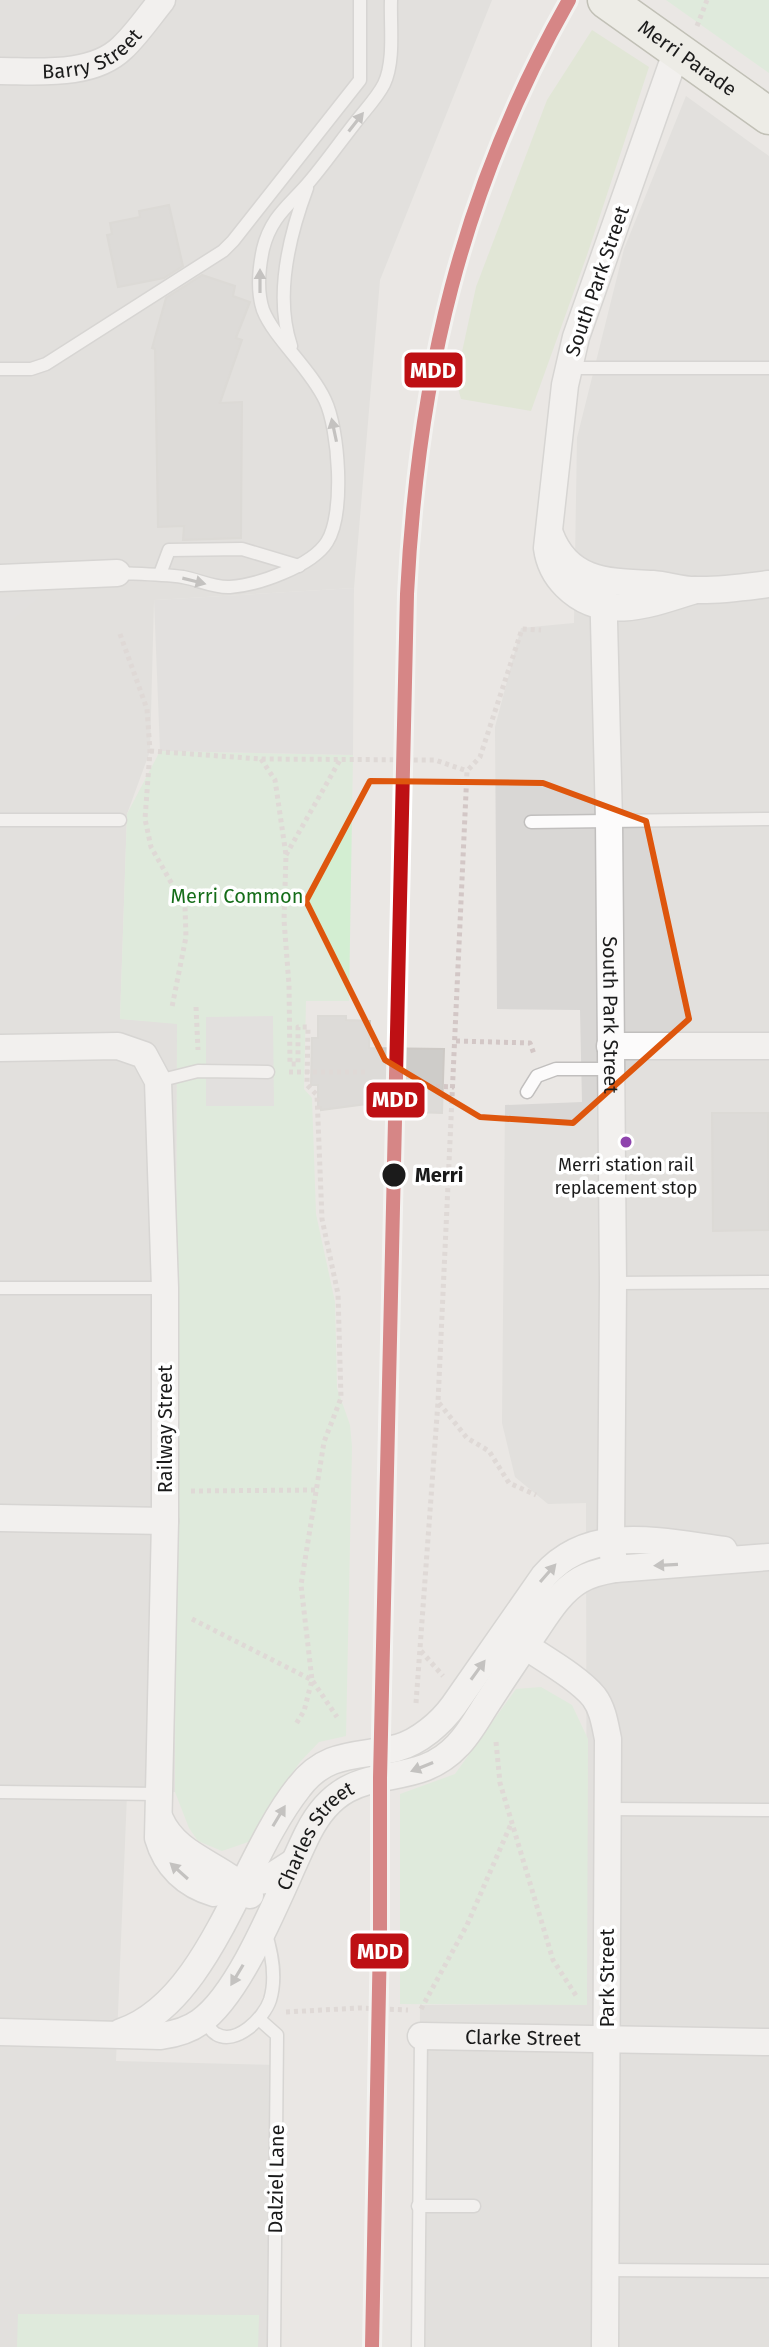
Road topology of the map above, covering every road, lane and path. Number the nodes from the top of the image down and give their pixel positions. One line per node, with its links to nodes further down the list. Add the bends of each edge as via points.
1 (162, 0): 6 (street, Barry Street, via 120,50 103,61 77,68)
2 (360, 0): 12 (lane, via 360,80 229,246 46,364)
3 (391, 0): 8 (lane, one-way to 3, via 383,85)
4 (606, 0): 5 (main road, Merri Parade)
5 (677, 50): 7 (main road, Merri Parade); 10 (street, South Park Street)
6 (0, 71)
7 (769, 116)
8 (308, 183): 9 (lane, via 285,270 285,323); 9 (lane, one-way to 8, via 265,314 260,272 276,217)
9 (294, 352): 13 (lane, one-way to 9, via 330,536 338,460 326,401)
10 (568, 368): 11 (lane); 18 (street, South Park Street, via 548,557 556,574 583,600)
11 (769, 368)
12 (0, 369)
13 (299, 566): 15 (lane, one-way to 13, via 230,587); 15 (lane, via 242,549 169,550)
14 (117, 573): 15 (lane); 16 (street)
15 (160, 574)
16 (0, 578)
17 (769, 584): 18 (street, via 695,590 635,608)
18 (604, 594): 28 (street, South Park Street)
19 (541, 630): 24 (path, via 522,629 480,757)
20 (120, 634): 21 (path, via 147,709)
21 (150, 751): 22 (path); 31 (path, via 145,819 151,847 185,907 186,937)
22 (261, 759): 23 (path); 30 (path, via 275,780)
23 (340, 759): 24 (path, via 435,760); 30 (path)
24 (467, 771): 33 (path)
25 (769, 819): 28 (lane)
26 (0, 820): 27 (lane)
27 (120, 820)
28 (609, 821): 29 (lane); 37 (street, South Park Street)
29 (531, 822)
30 (286, 855): 40 (path, via 290,1064 298,1064 298,1027 308,1027)
31 (172, 1007)
32 (196, 1007): 38 (path)
33 (456, 1041): 34 (path); 44 (path)
34 (530, 1043)
35 (769, 1046): 37 (street)
36 (0, 1048): 42 (street, Railway Street, via 118,1046 144,1055)
37 (610, 1058): 45 (lane, via 537,1076); 47 (street, South Park Street)
38 (198, 1071): 39 (lane); 42 (lane)
39 (268, 1072)
40 (307, 1072): 41 (path); 52 (path, via 307,1085 317,1095 322,1219 338,1294 340,1354 341,1398 324,1442)
41 (367, 1072)
42 (158, 1081): 49 (street, Railway Street)
43 (404, 1085): 44 (path)
44 (454, 1087): 50 (path)
45 (527, 1092)
46 (769, 1282): 47 (lane)
47 (613, 1283): 56 (street, South Park Street)
48 (0, 1288): 49 (lane)
49 (165, 1288): 51 (street, Railway Street)
50 (438, 1402): 53 (path, via 467,1438 489,1451 509,1483); 61 (path)
51 (165, 1490): 52 (path); 55 (street, Railway Street)
52 (317, 1490): 62 (path, via 301,1585)
53 (536, 1495)
54 (0, 1518): 55 (street)
55 (165, 1521): 59 (street, Railway Street)
56 (611, 1541): 57 (street, Charles Street, via 647,1540); 58 (street, South Park Street); 60 (street, Charles Street, one-way to 56, via 544,1576 560,1560)
57 (769, 1556): 58 (street, Charles Street, one-way to 58)
58 (615, 1569): 60 (street, Charles Street, via 582,1578)
59 (163, 1604): 62 (path); 68 (street, Railway Street)
60 (516, 1640): 63 (street, Charles Street); 69 (street, Park Street, via 595,1698 608,1739)
61 (420, 1650): 63 (path); 64 (path)
62 (312, 1680): 65 (path); 66 (path)
63 (473, 1700): 71 (path, via 494,1719 500,1783); 72 (street, Charles Street, one-way to 72, via 458,1746 415,1771 363,1781 335,1795 318,1815); 73 (street, Charles Street, one-way to 63, via 310,1773 342,1757 406,1745)
64 (416, 1708)
65 (337, 1717)
66 (296, 1724)
67 (0, 1792): 68 (lane)
68 (158, 1801): 73 (street, Railway Street, via 161,1847 179,1875 214,1893)
69 (608, 1809): 70 (lane); 82 (street, Park Street)
70 (769, 1810)
71 (511, 1823): 76 (path, via 553,1960); 77 (path, via 467,1925 421,2010)
72 (294, 1862): 73 (street, Railway Street, via 266,1880); 74 (street, Charles Street)
73 (241, 1884): 74 (street, via 253,1898); 75 (street)
74 (264, 1928): 77 (lane, via 274,1977); 78 (street, one-way to 78, via 236,1979)
75 (196, 1970): 78 (street, via 196,1994); 80 (street, via 153,2016)
76 (579, 2000)
77 (262, 2015): 78 (lane, via 245,2031 220,2035); 88 (lane, Dalziel Lane, via 277,2035)
78 (205, 2018): 80 (street, via 172,2035)
79 (0, 2032): 80 (street)
80 (117, 2033)
81 (421, 2036): 82 (street, Clarke Street); 84 (lane)
82 (607, 2039): 83 (street, Clarke Street); 86 (street, Park Street)
83 (769, 2042)
84 (418, 2206): 85 (lane); 89 (lane)
85 (474, 2206)
86 (604, 2270): 87 (lane); 90 (street, Park Street)
87 (769, 2271)
88 (274, 2347)
89 (418, 2347)
90 (605, 2347)

